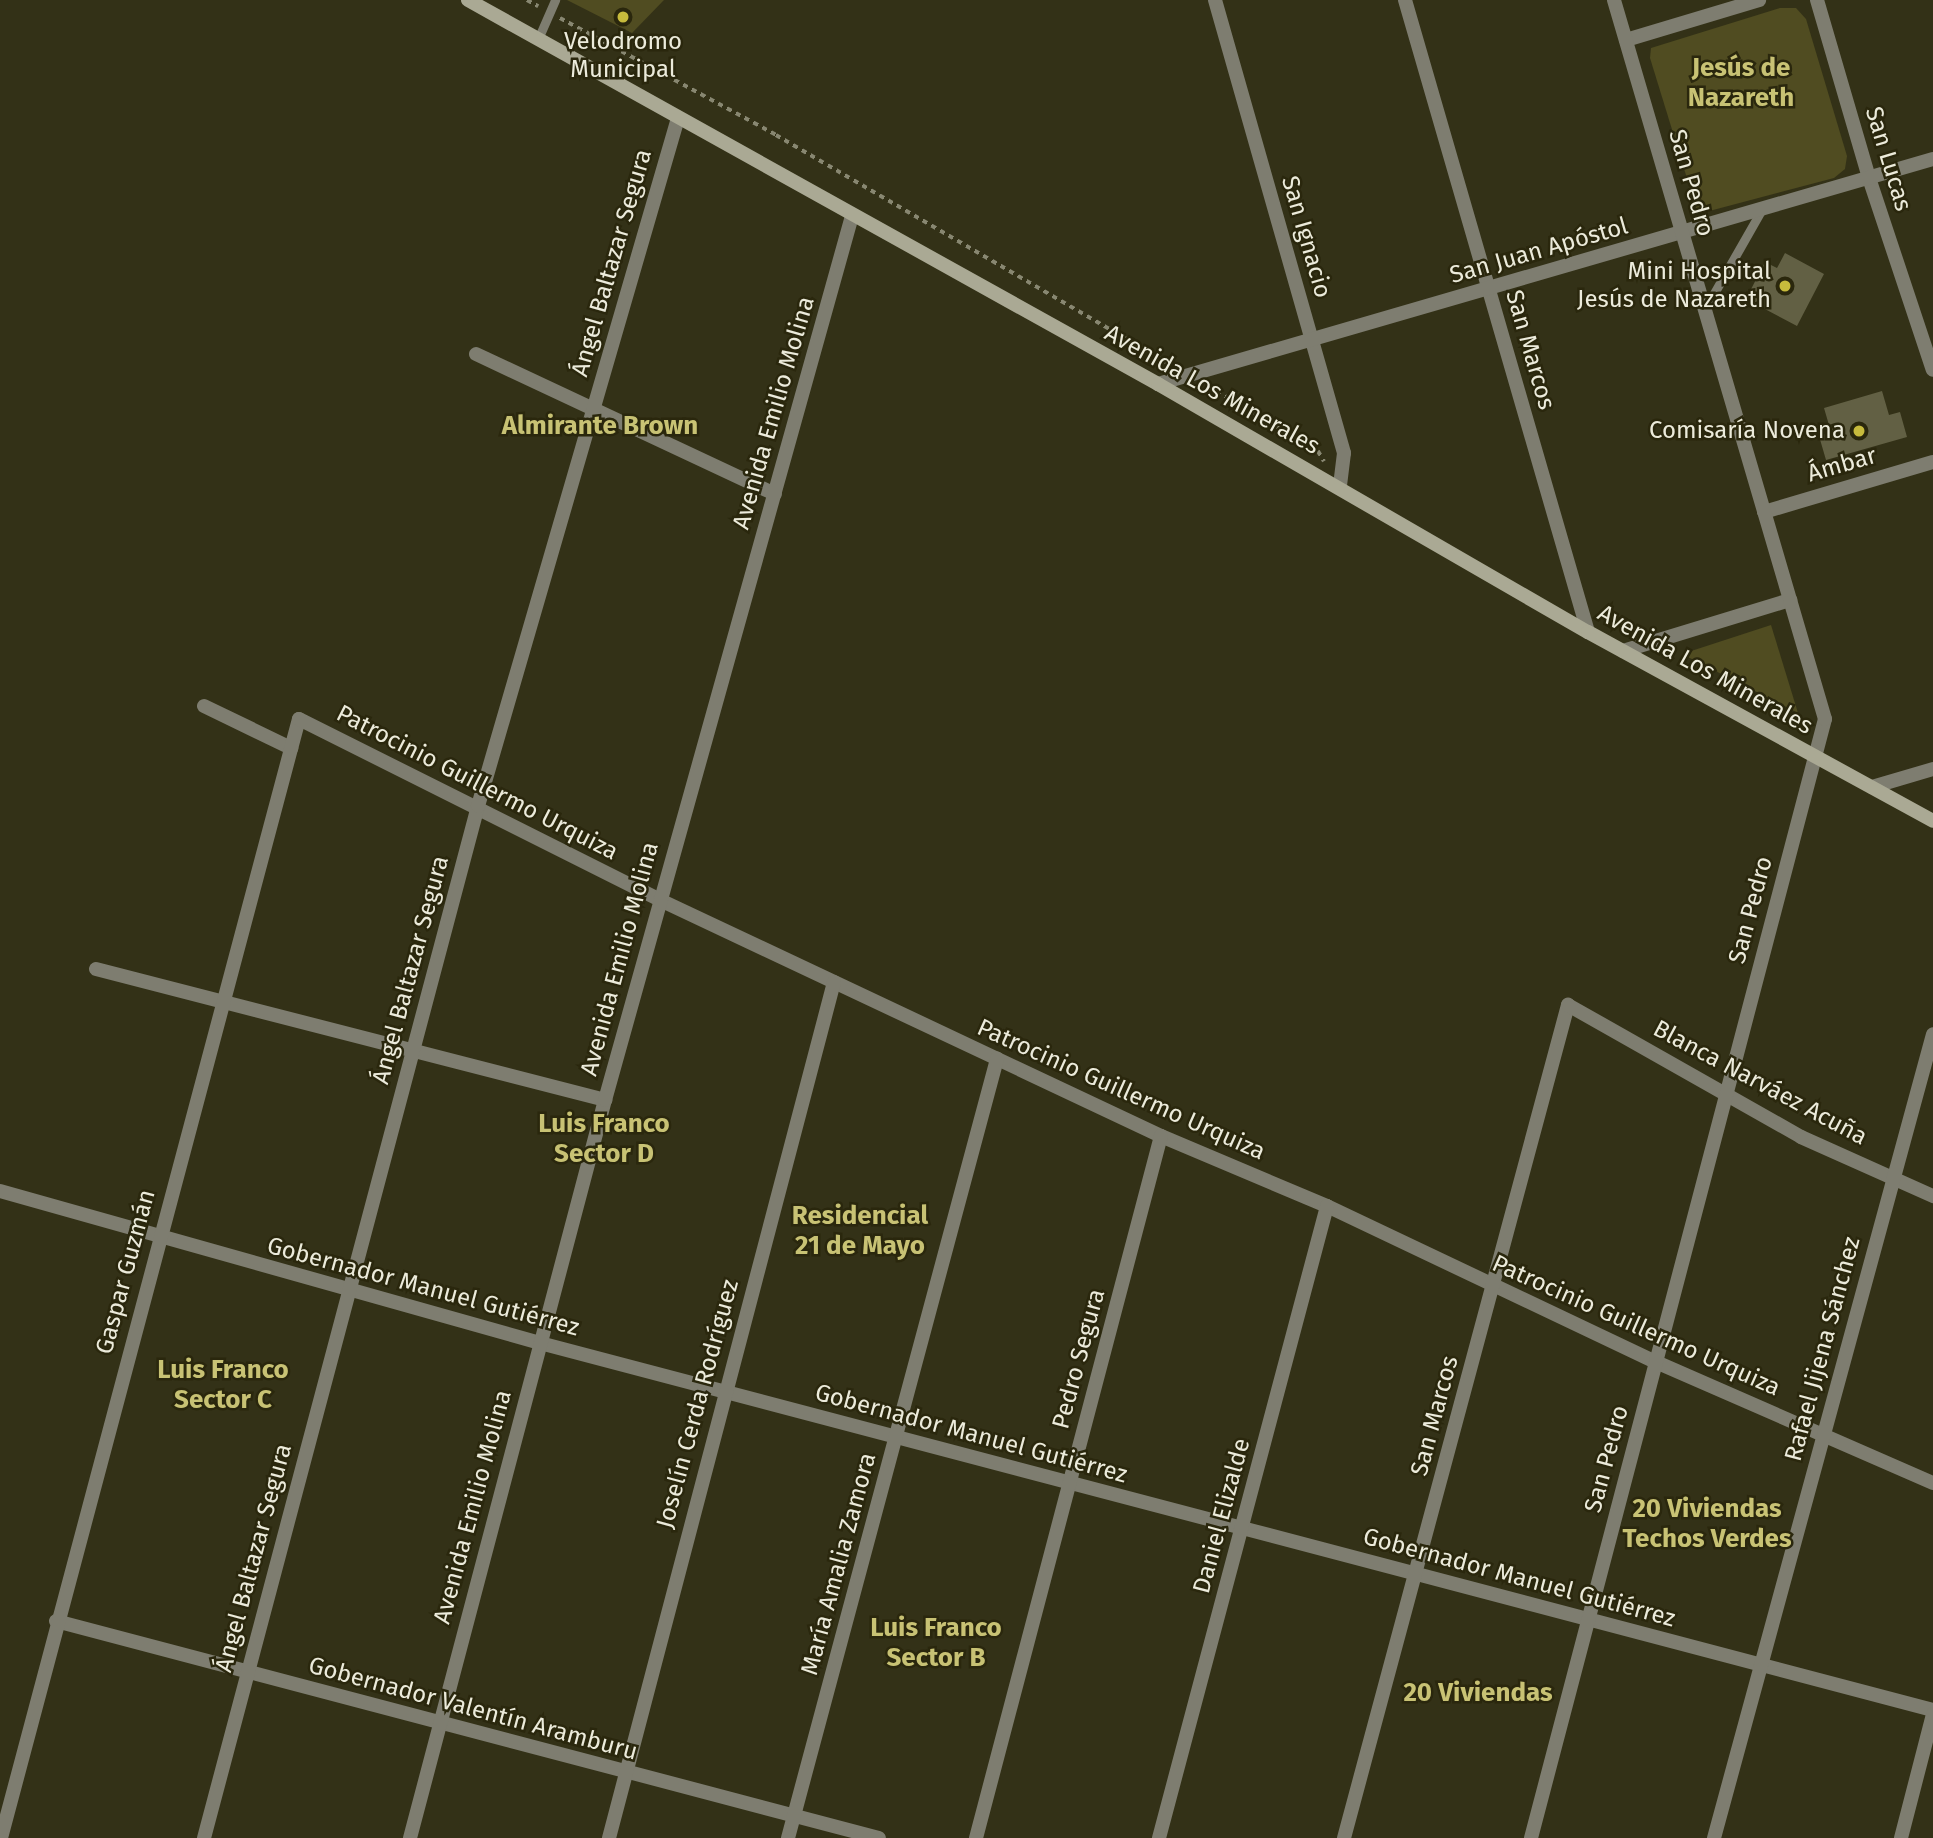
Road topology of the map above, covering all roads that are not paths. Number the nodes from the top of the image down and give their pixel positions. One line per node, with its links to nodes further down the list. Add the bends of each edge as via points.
1 (468, 0): 8 (main road, Avenida Los Minerales)
2 (555, 0): 8 (lane)
3 (1215, 0): 18 (street, San Ignacio)
4 (1405, 0): 16 (street, San Marcos)
5 (1614, 0): 9 (street, San Pedro)
6 (1759, 0): 9 (street)
7 (1818, 0): 12 (street, San Lucas)
8 (538, 39): 10 (main road, Avenida Los Minerales)
9 (1626, 40): 15 (street, San Pedro)
10 (678, 118): 14 (main road, Avenida Los Minerales); 22 (street, Ángel Baltazar Segura)
11 (1933, 159): 12 (street, San Juan Apóstol)
12 (1869, 177): 13 (street, San Juan Apóstol); 20 (street, San Lucas)
13 (1762, 209): 15 (street, San Juan Apóstol); 17 (lane)
14 (852, 216): 21 (main road, Avenida Los Minerales); 25 (street, Avenida Emilio Molina)
15 (1682, 232): 16 (street, San Juan Apóstol); 17 (street, San Pedro)
16 (1489, 290): 18 (street, San Juan Apóstol); 28 (street, San Marcos)
17 (1704, 309): 26 (street, San Pedro)
18 (1312, 340): 21 (street, San Juan Apóstol); 24 (street, San Ignacio, via 1344,453)
19 (477, 354): 22 (street)
20 (1933, 370)
21 (1158, 384): 24 (main road, Avenida Los Minerales)
22 (594, 408): 25 (street); 36 (street, Ángel Baltazar Segura)
23 (1933, 462): 26 (street, Ámbar)
24 (1340, 487): 28 (main road, Avenida Los Minerales)
25 (775, 494): 38 (street, Avenida Emilio Molina)
26 (1764, 512): 27 (street, San Pedro)
27 (1790, 600): 29 (street); 33 (street, San Pedro, via 1825,719)
28 (1588, 632): 29 (main road, Avenida Los Minerales)
29 (1623, 651): 33 (main road, Avenida Los Minerales)
30 (204, 706): 32 (street)
31 (299, 719): 32 (street, Gaspar Guzmán); 36 (street, Patrocinio Guillermo Urquiza)
32 (291, 748): 41 (street, Gaspar Guzmán)
33 (1815, 755): 35 (main road, Avenida Los Minerales); 46 (street, San Pedro)
34 (1933, 769): 35 (street)
35 (1872, 787): 37 (main road, Avenida Los Minerales)
36 (478, 806): 38 (street, Patrocinio Guillermo Urquiza); 44 (street, Ángel Baltazar Segura)
37 (1933, 821)
38 (660, 900): 40 (street, Patrocinio Guillermo Urquiza); 47 (street, Avenida Emilio Molina)
39 (96, 969): 41 (street)
40 (834, 982): 45 (street, Patrocinio Guillermo Urquiza); 58 (street, Joselín Cerda Rodríguez)
41 (222, 1002): 44 (street); 53 (street, Gaspar Guzmán)
42 (1568, 1005): 46 (street, Blanca Narváez Acuña); 54 (street, San Marcos)
43 (1933, 1034): 49 (street, Rafael Jijena Sánchez)
44 (413, 1052): 47 (street); 55 (street, Ángel Baltazar Segura)
45 (997, 1059): 48 (street, Patrocinio Guillermo Urquiza); 60 (street, María Amalia Zamora)
46 (1726, 1093): 49 (street, Blanca Narváez Acuña, via 1801,1137); 57 (street, San Pedro)
47 (605, 1100): 56 (street, Avenida Emilio Molina)
48 (1160, 1136): 52 (street, Patrocinio Guillermo Urquiza); 61 (street, Pedro Segura)
49 (1894, 1179): 51 (street, Blanca Narváez Acuña); 59 (street, Rafael Jijena Sánchez)
50 (0, 1191): 53 (street, Gobernador Manuel Gutiérrez)
51 (1933, 1196)
52 (1327, 1206): 54 (street, Patrocinio Guillermo Urquiza); 63 (street, Daniel Elizalde)
53 (159, 1238): 55 (street, Gobernador Manuel Gutiérrez); 66 (street, Gaspar Guzmán)
54 (1494, 1287): 57 (street, Patrocinio Guillermo Urquiza); 64 (street, San Marcos)
55 (348, 1290): 56 (street, Gobernador Manuel Gutiérrez); 68 (street, Ángel Baltazar Segura)
56 (540, 1343): 58 (street, Gobernador Manuel Gutiérrez); 70 (street, Avenida Emilio Molina)
57 (1656, 1362): 59 (street, Patrocinio Guillermo Urquiza); 65 (street, San Pedro)
58 (723, 1392): 60 (street, Gobernador Manuel Gutiérrez); 71 (street, Joselín Cerda Rodríguez)
59 (1823, 1435): 62 (street, Patrocinio Guillermo Urquiza); 67 (street, Rafael Jijena Sánchez)
60 (898, 1437): 61 (street, Gobernador Manuel Gutiérrez); 72 (street, María Amalia Zamora)
61 (1070, 1483): 63 (street, Gobernador Manuel Gutiérrez); 79 (street, Pedro Segura)
62 (1933, 1483)
63 (1242, 1529): 64 (street, Gobernador Manuel Gutiérrez); 80 (street, Daniel Elizalde)
64 (1416, 1573): 65 (street, Gobernador Manuel Gutiérrez); 81 (street, San Marcos)
65 (1588, 1620): 67 (street, Gobernador Manuel Gutiérrez); 82 (street, San Pedro)
66 (56, 1621): 68 (street, Gobernador Valentín Aramburu); 73 (street, Gaspar Guzmán)
67 (1760, 1665): 69 (street, Gobernador Manuel Gutiérrez); 83 (street, Rafael Jijena Sánchez)
68 (247, 1672): 70 (street, Gobernador Valentín Aramburu); 74 (street, Ángel Baltazar Segura)
69 (1933, 1712): 84 (street)
70 (439, 1724): 71 (street, Gobernador Valentín Aramburu); 75 (street, Avenida Emilio Molina)
71 (626, 1773): 72 (street, Gobernador Valentín Aramburu); 76 (street, Joselín Cerda Rodríguez)
72 (794, 1816): 77 (street, María Amalia Zamora); 78 (street, Gobernador Valentín Aramburu)
73 (1, 1838)
74 (204, 1838)
75 (410, 1838)
76 (608, 1838)
77 (788, 1838)
78 (879, 1838)
79 (976, 1838)
80 (1160, 1838)
81 (1344, 1838)
82 (1531, 1838)
83 (1714, 1838)
84 (1901, 1838)

